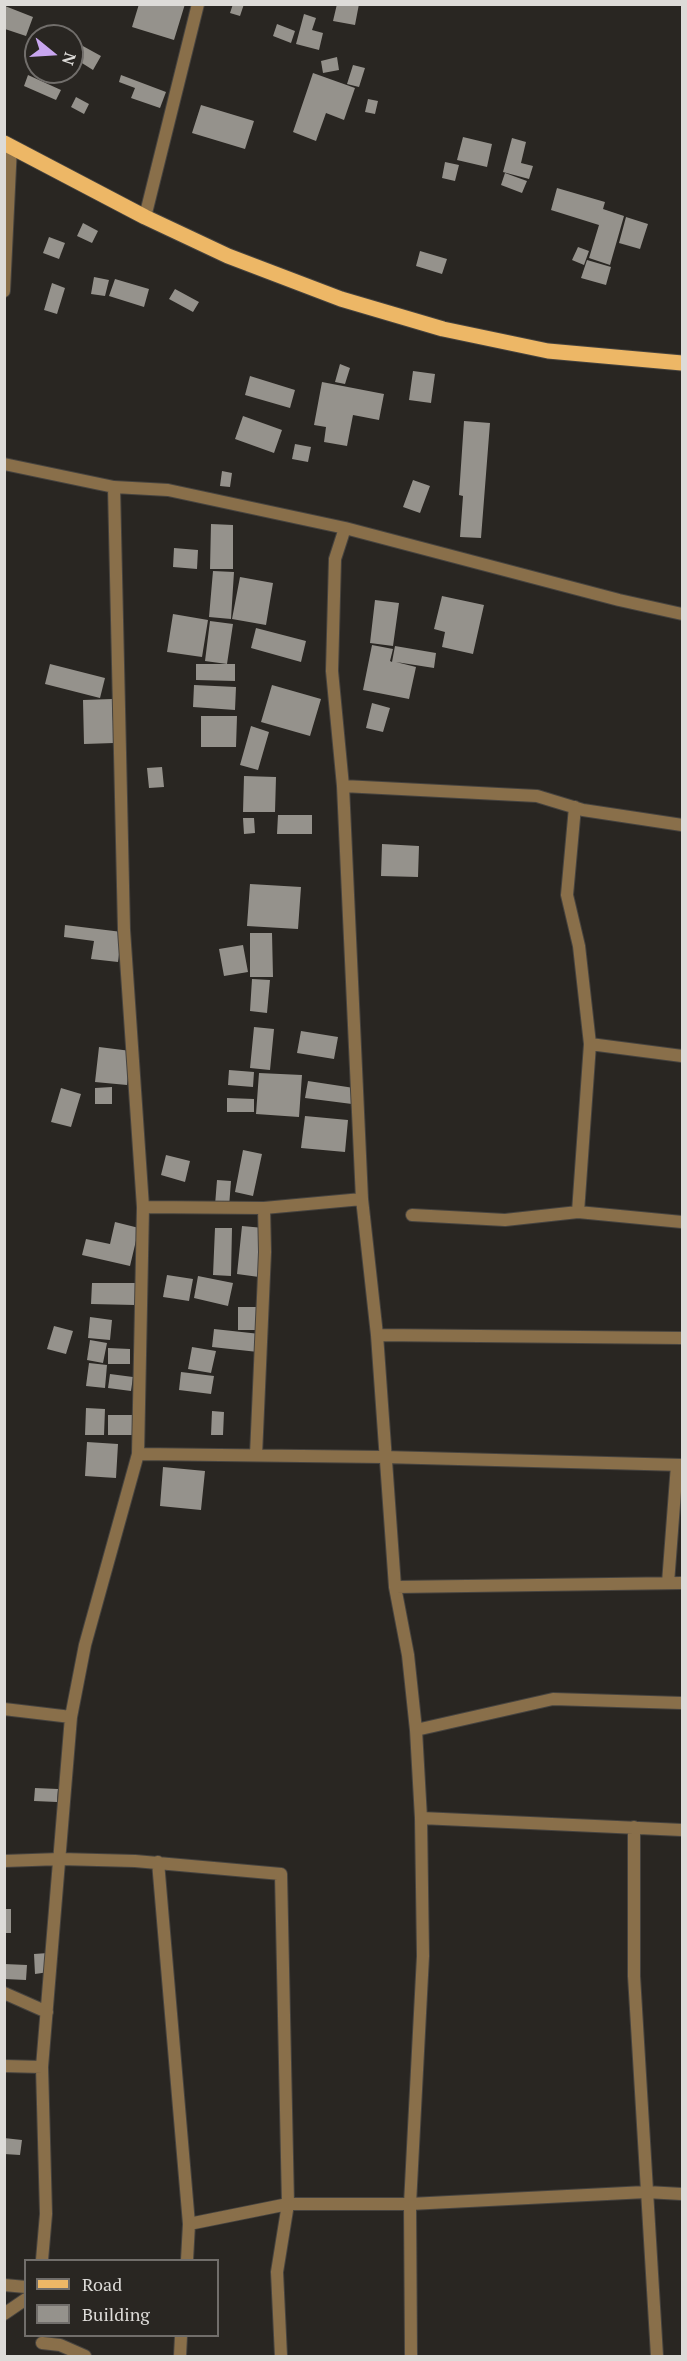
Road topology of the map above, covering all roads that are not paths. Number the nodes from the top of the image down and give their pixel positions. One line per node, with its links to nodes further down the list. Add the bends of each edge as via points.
1 (198, 4): 3 (street)
2 (8, 145): 3 (main road); 4 (street)
3 (145, 217): 5 (main road, via 228,256 331,295 443,328 548,351)
4 (4, 291)
5 (682, 363)
6 (4, 464): 7 (street)
7 (114, 487): 8 (street, via 168,490); 16 (street, via 124,930)
8 (345, 528): 9 (street); 10 (street, via 335,559 332,671)
9 (682, 614)
10 (343, 786): 11 (street, via 537,796); 15 (street)
11 (575, 807): 12 (street); 13 (street, via 567,895 579,946)
12 (682, 825)
13 (590, 1044): 14 (street); 18 (street)
14 (682, 1056)
15 (362, 1198): 17 (street); 21 (street)
16 (143, 1207): 17 (street); 23 (street)
17 (264, 1208): 24 (street)
18 (578, 1212): 19 (street, via 505,1220); 20 (street)
19 (412, 1215)
20 (682, 1222)
21 (377, 1335): 22 (street); 25 (street)
22 (682, 1338)
23 (138, 1454): 24 (street); 32 (street, via 85,1645)
24 (256, 1455): 25 (street)
25 (384, 1457): 26 (street); 29 (street)
26 (680, 1465): 27 (street)
27 (668, 1583): 28 (street); 29 (street)
28 (682, 1583)
29 (395, 1587): 33 (street)
30 (682, 1703): 33 (street, via 553,1699)
31 (4, 1709): 32 (street)
32 (71, 1717): 37 (street)
33 (416, 1730): 34 (street)
34 (421, 1818): 35 (street); 47 (street, via 423,1956)
35 (634, 1827): 36 (street); 44 (street, via 634,1976)
36 (682, 1830)
37 (60, 1859): 38 (street); 39 (street); 41 (street)
38 (4, 1861)
39 (158, 1862): 46 (street, via 281,1874); 48 (street)
40 (4, 1993): 41 (street)
41 (47, 2012): 43 (street)
42 (4, 2066): 43 (street)
43 (42, 2067): 49 (street, via 46,2214)
44 (646, 2192): 45 (street); 47 (street); 62 (street)
45 (682, 2194)
46 (288, 2204): 47 (street); 48 (street); 60 (street, via 277,2272)
47 (410, 2204): 61 (street)
48 (189, 2224): 50 (street)
49 (42, 2259)
50 (186, 2259)
51 (4, 2285): 52 (street)
52 (24, 2287)
53 (24, 2300): 54 (street)
54 (4, 2314)
55 (181, 2337): 59 (street)
56 (42, 2339): 57 (street); 58 (street)
57 (42, 2356)
58 (86, 2356)
59 (180, 2356)
60 (281, 2356)
61 (411, 2356)
62 (657, 2356)

